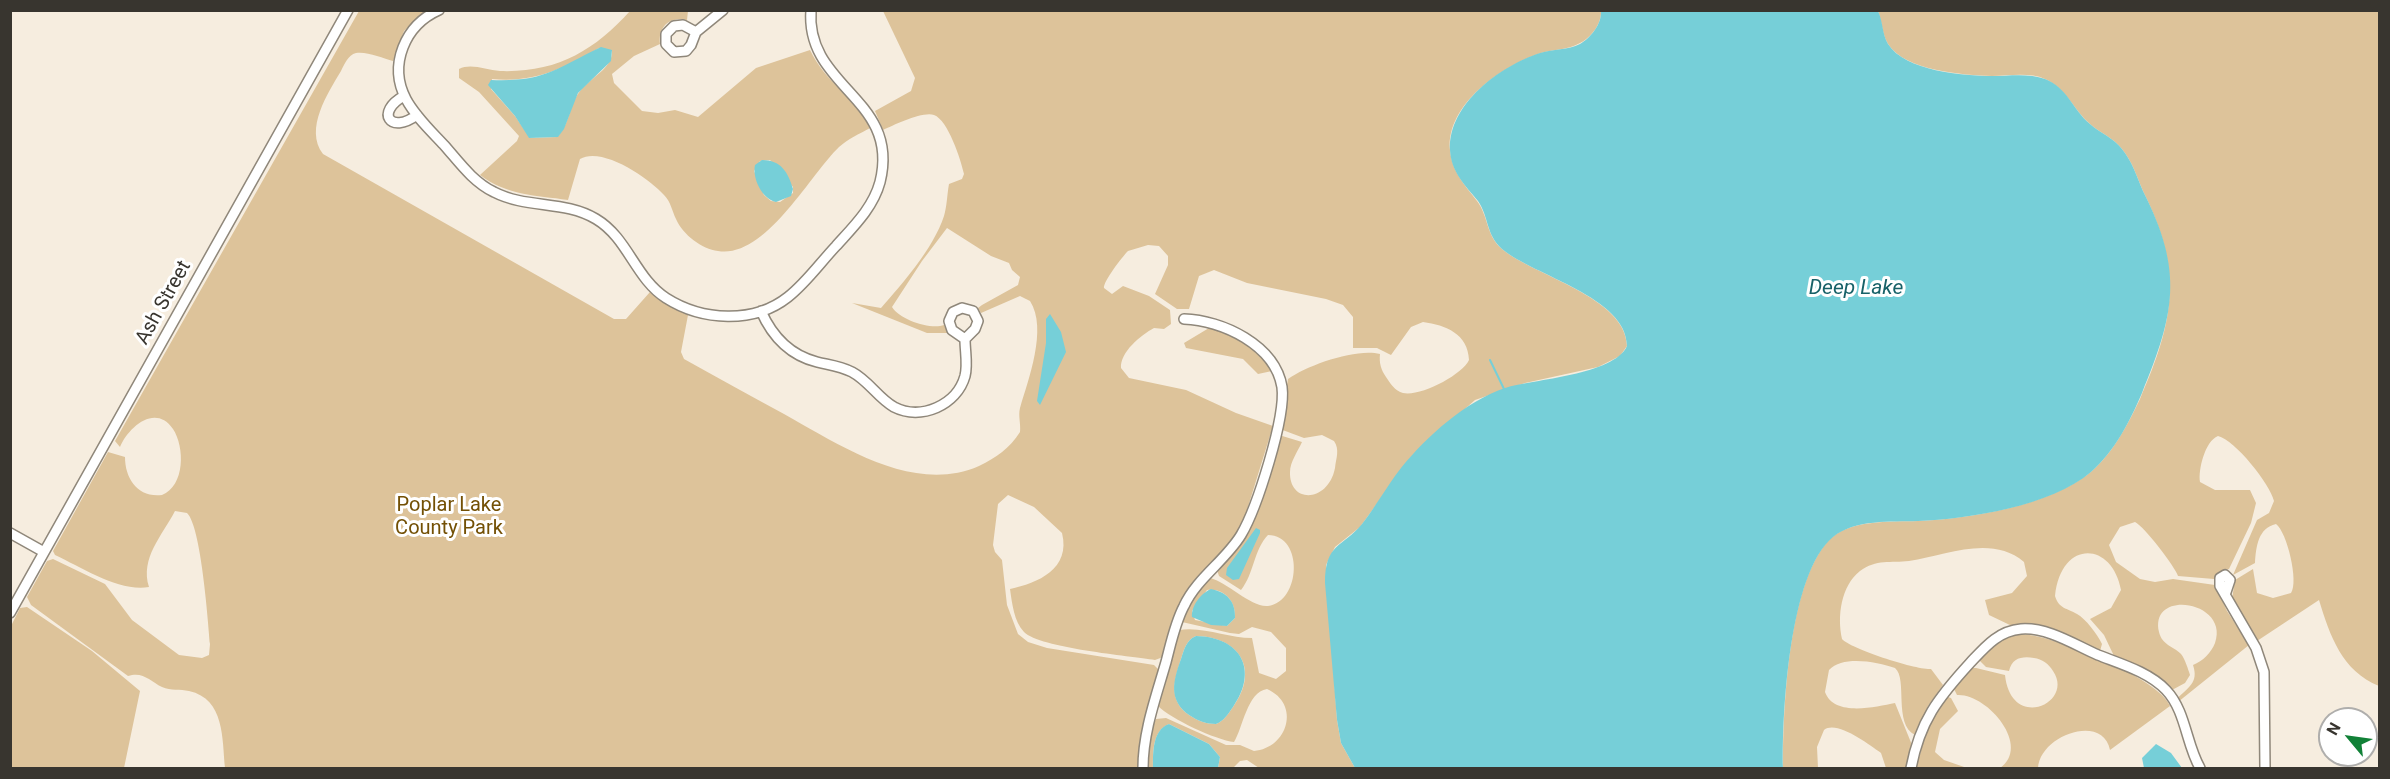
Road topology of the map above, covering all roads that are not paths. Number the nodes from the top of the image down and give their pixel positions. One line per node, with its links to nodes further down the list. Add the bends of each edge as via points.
1 (348, 10): 12 (street, Ash Street)
2 (439, 10): 6 (street, via 419,23 403,47 398,70)
3 (723, 10): 5 (street)
4 (811, 10): 8 (street, via 813,39 823,62 859,100 874,123 882,147 882,171 874,199 858,222 790,296)
5 (696, 32)
6 (404, 96): 7 (street); 7 (street, via 389,107 389,119 399,125)
7 (417, 115): 8 (street, via 469,173 491,190 519,201 569,207 605,225 651,284 673,302 716,315 744,316)
8 (761, 311): 10 (street, via 772,332 791,350 806,359 853,373 888,403 909,412 932,410 955,393 966,370)
9 (1184, 320): 15 (street, via 1228,330 1258,349 1279,376 1282,402 1269,459 1248,522 1230,550 1191,594 1179,618 1148,727)
10 (965, 339)
11 (10, 533): 12 (street)
12 (44, 552): 14 (street, Ash Street)
13 (2226, 592): 18 (street, via 2231,609 2256,648 2264,672)
14 (10, 613)
15 (1143, 768)
16 (1911, 768): 17 (street, via 1924,724 1942,693 1993,639 2027,629 2139,672 2162,687 2182,714 2187,741)
17 (2200, 768)
18 (2265, 768)

